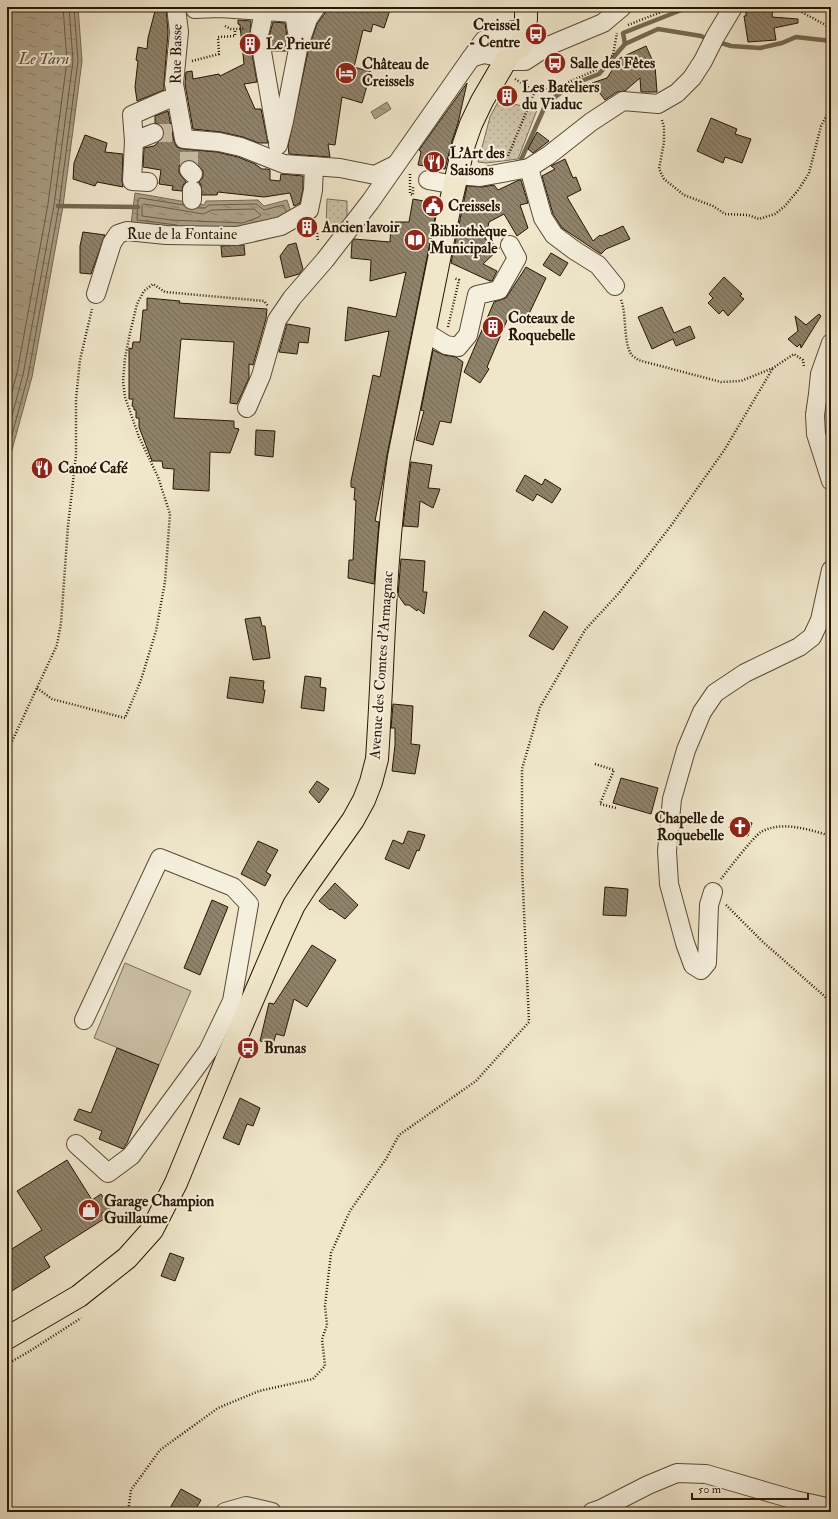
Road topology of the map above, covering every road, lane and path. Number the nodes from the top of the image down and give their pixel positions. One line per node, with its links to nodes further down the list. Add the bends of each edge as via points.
1 (176, 7): 19 (street, Rue Basse, via 179,32)
2 (316, 7): 15 (street)
3 (621, 7): 16 (street, via 603,23 548,46 525,60)
4 (674, 7): 11 (path)
5 (733, 7): 20 (street, via 692,78 677,93)
6 (795, 7): 12 (path)
7 (194, 8): 8 (street)
8 (265, 9): 9 (street); 15 (street, via 261,39 278,145)
9 (295, 10): 15 (street)
10 (517, 12): 16 (main road, Avenue des Comtes d'Armagnac, via 526,19 522,45); 17 (street, via 484,40)
11 (625, 26)
12 (831, 28)
13 (235, 29): 18 (path, via 235,36 218,37 219,54)
14 (617, 34): 24 (path, via 613,55 596,70 556,88 535,91)
15 (299, 44)
16 (508, 57): 17 (street, via 484,54); 29 (main road, Avenue des Comtes d'Armagnac, via 471,124)
17 (471, 58): 25 (street)
18 (190, 62)
19 (172, 98): 23 (street, via 132,115); 26 (street, Rue Basse, via 184,139 219,142 241,147 284,164)
20 (658, 104): 21 (path, via 664,127 659,169 664,179 684,195 713,206 725,214 759,219 775,214 799,189 809,173 821,126); 27 (street, via 624,101)
21 (831, 107)
22 (154, 133): 23 (street)
23 (134, 141): 30 (street, via 132,181)
24 (506, 161)
25 (395, 165): 26 (street, via 375,175); 33 (street)
26 (314, 166): 31 (street)
27 (529, 168): 29 (street); 35 (street, via 543,218 554,235 598,265)
28 (428, 180): 29 (street)
29 (456, 180): 38 (main road, Avenue des Comtes d'Armagnac)
30 (148, 182)
31 (309, 210): 33 (path, via 315,216); 36 (street, Rue de la Fontaine, via 281,226 237,236 166,235 127,231 118,234 112,243)
32 (510, 245): 38 (street, via 517,258 499,290 477,295 468,335 458,347 446,345)
33 (322, 264): 37 (street, via 292,298)
34 (452, 276): 39 (path, via 459,280)
35 (616, 286): 41 (path, via 623,307 628,346 631,355 638,360 721,382 741,381)
36 (96, 294): 46 (path, via 80,360 76,399 76,455 61,623 57,644)
37 (277, 320): 43 (street, via 261,376); 46 (path, via 264,301 166,292 153,284 144,291 137,304 130,332 123,381 125,397 139,437 158,477 170,514 165,582 156,631 141,680 125,718 52,699)
38 (425, 332): 54 (main road, Avenue des Comtes d'Armagnac, via 395,481 385,602 377,759 371,782 353,820 294,905 264,971)
39 (447, 332)
40 (831, 343): 42 (street)
41 (773, 368): 42 (path, via 794,354); 58 (path, via 725,449 670,527 619,593 585,630 540,707 522,769 522,867 529,1022 476,1081 399,1135 386,1159 350,1211 331,1253 326,1306 327,1325 322,1339 325,1366 313,1379 259,1391 218,1408 160,1450 131,1490)
42 (819, 376): 44 (street, bridge, via 816,434)
43 (247, 408)
44 (831, 481)
45 (831, 570): 51 (street, via 820,620 812,637 799,647 745,673 715,694 702,712 686,750 672,799 667,851 670,884 685,943 693,965 701,970 708,963 709,905)
46 (37, 688): 47 (path)
47 (7, 752)
48 (595, 764): 49 (path, via 614,770 600,804)
49 (616, 808)
50 (831, 836): 51 (path, via 779,826 761,832)
51 (713, 892): 52 (path, via 763,942)
52 (831, 1002)
53 (84, 1020): 54 (street, via 160,858 233,887 249,904 232,1001)
54 (217, 1055): 55 (street, via 131,1156 108,1173); 56 (main road, Avenue des Comtes d'Armagnac, via 176,1183 152,1230 127,1258 85,1292)
55 (76, 1144)
56 (7, 1338)
57 (831, 1508): 61 (street, via 706,1474 677,1473)
58 (128, 1512)
59 (225, 1512): 60 (street, via 246,1506)
60 (272, 1512)
61 (592, 1512)

